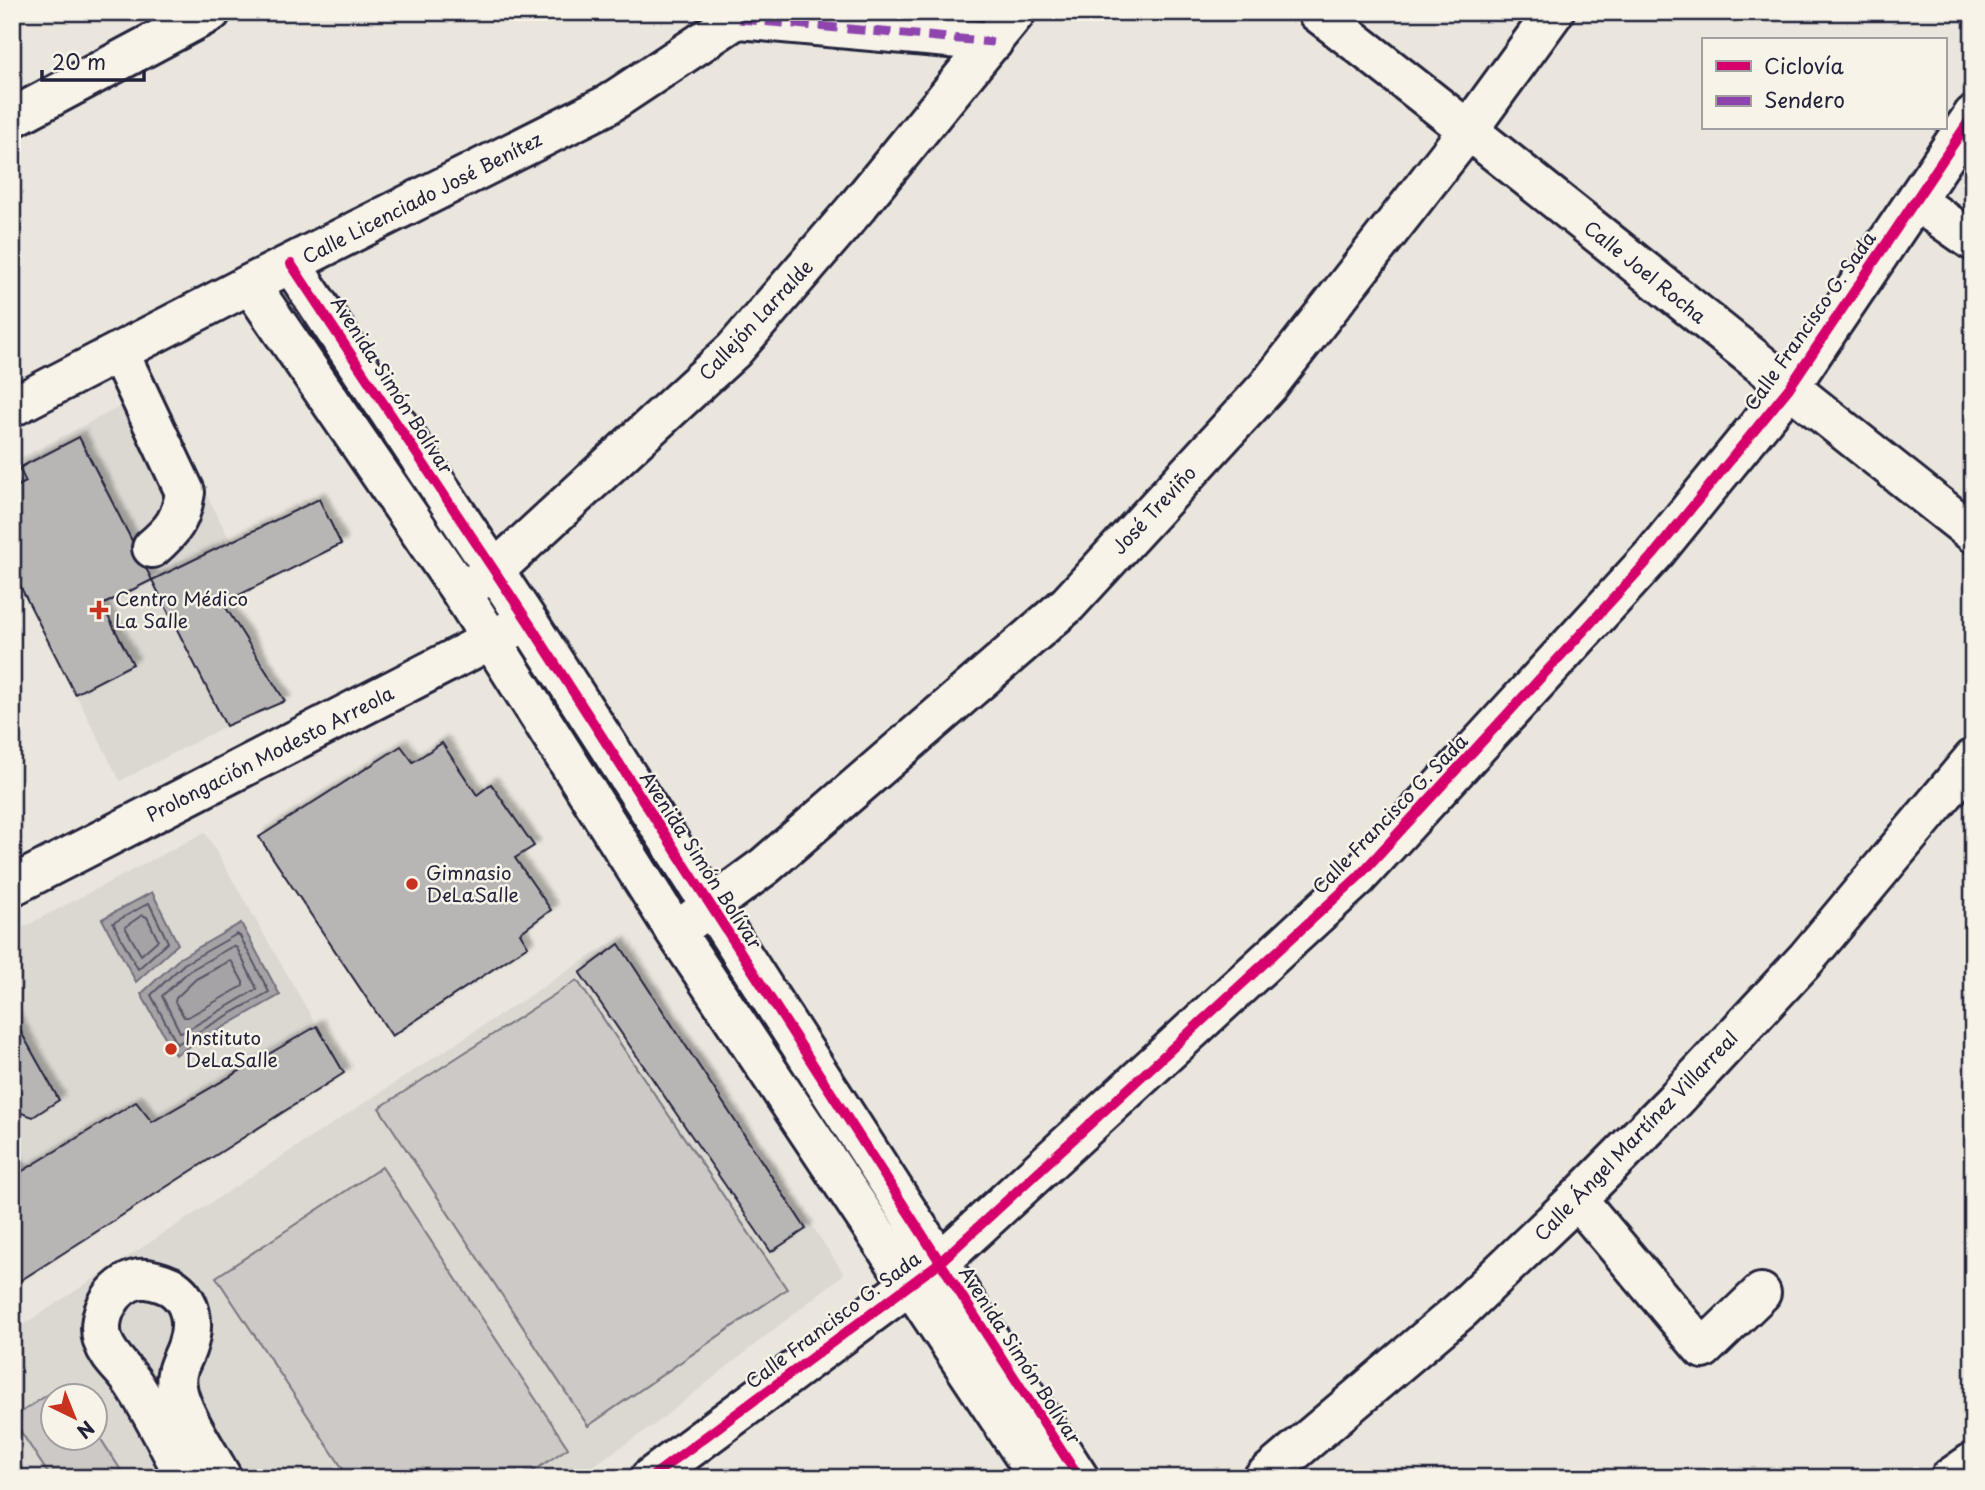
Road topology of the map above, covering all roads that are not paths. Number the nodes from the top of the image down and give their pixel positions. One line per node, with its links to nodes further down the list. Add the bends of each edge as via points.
1 (211, 12): 8 (street)
2 (1016, 12): 6 (street, Callejón Larralde)
3 (1317, 12): 9 (street, Calle Joel Rocha)
4 (1554, 12): 9 (street, José Treviño)
5 (743, 16): 6 (street); 12 (street, Calle Licenciado José Benítez, via 607,105)
6 (993, 42): 19 (street, Callejón Larralde, via 734,350)
7 (1973, 115): 10 (street, Calle Francisco G. Sada)
8 (12, 118)
9 (1469, 129): 15 (street, Calle Joel Rocha); 25 (street, José Treviño, via 1268,386 1068,604)
10 (1916, 201): 11 (street); 15 (street, Calle Francisco G. Sada)
11 (1973, 241)
12 (292, 264): 13 (street, Calle Licenciado José Benítez); 19 (street, Avenida Simón Bolívar)
13 (250, 284): 14 (street, Calle Licenciado José Benítez); 20 (street, Avenida Simón Bolívar)
14 (119, 352): 16 (street, Calle Licenciado José Benítez); 18 (street, via 186,492 171,531)
15 (1788, 388): 17 (street, Calle Joel Rocha); 28 (street, Calle Francisco G. Sada, via 1654,554 1358,877)
16 (12, 407)
17 (1973, 533)
18 (152, 548)
19 (493, 572): 20 (street, Callejón Larralde); 21 (street, Avenida Simón Bolívar)
20 (461, 592): 22 (street, Avenida Simón Bolívar)
21 (527, 620): 22 (street, Prolongación Modesto Arreola); 25 (street, Avenida Simón Bolívar)
22 (493, 640): 24 (street, Prolongación Modesto Arreola); 26 (street, Avenida Simón Bolívar)
23 (1973, 759): 27 (street, Calle Ángel Martínez Villarreal, via 1806,959)
24 (12, 886)
25 (711, 908): 26 (street, José Treviño); 28 (street, Avenida Simón Bolívar)
26 (675, 931): 28 (street, Avenida Simón Bolívar)
27 (1577, 1199): 29 (street, via 1703,1349); 36 (street, Calle Ángel Martínez Villarreal, via 1461,1310)
28 (925, 1273): 33 (street, Calle Francisco G. Sada); 34 (street, Avenida Simón Bolívar); 35 (street, Avenida Simón Bolívar)
29 (1761, 1293)
30 (1973, 1462): 37 (street)
31 (186, 1478): 32 (street, via 131,1379 110,1357 102,1338 102,1318 109,1300 122,1286 141,1279 163,1282 179,1292 188,1306 192,1322 176,1370 177,1388 181,1404)
32 (222, 1478)
33 (650, 1478)
34 (1039, 1478)
35 (1079, 1478)
36 (1263, 1478)
37 (1950, 1478)

